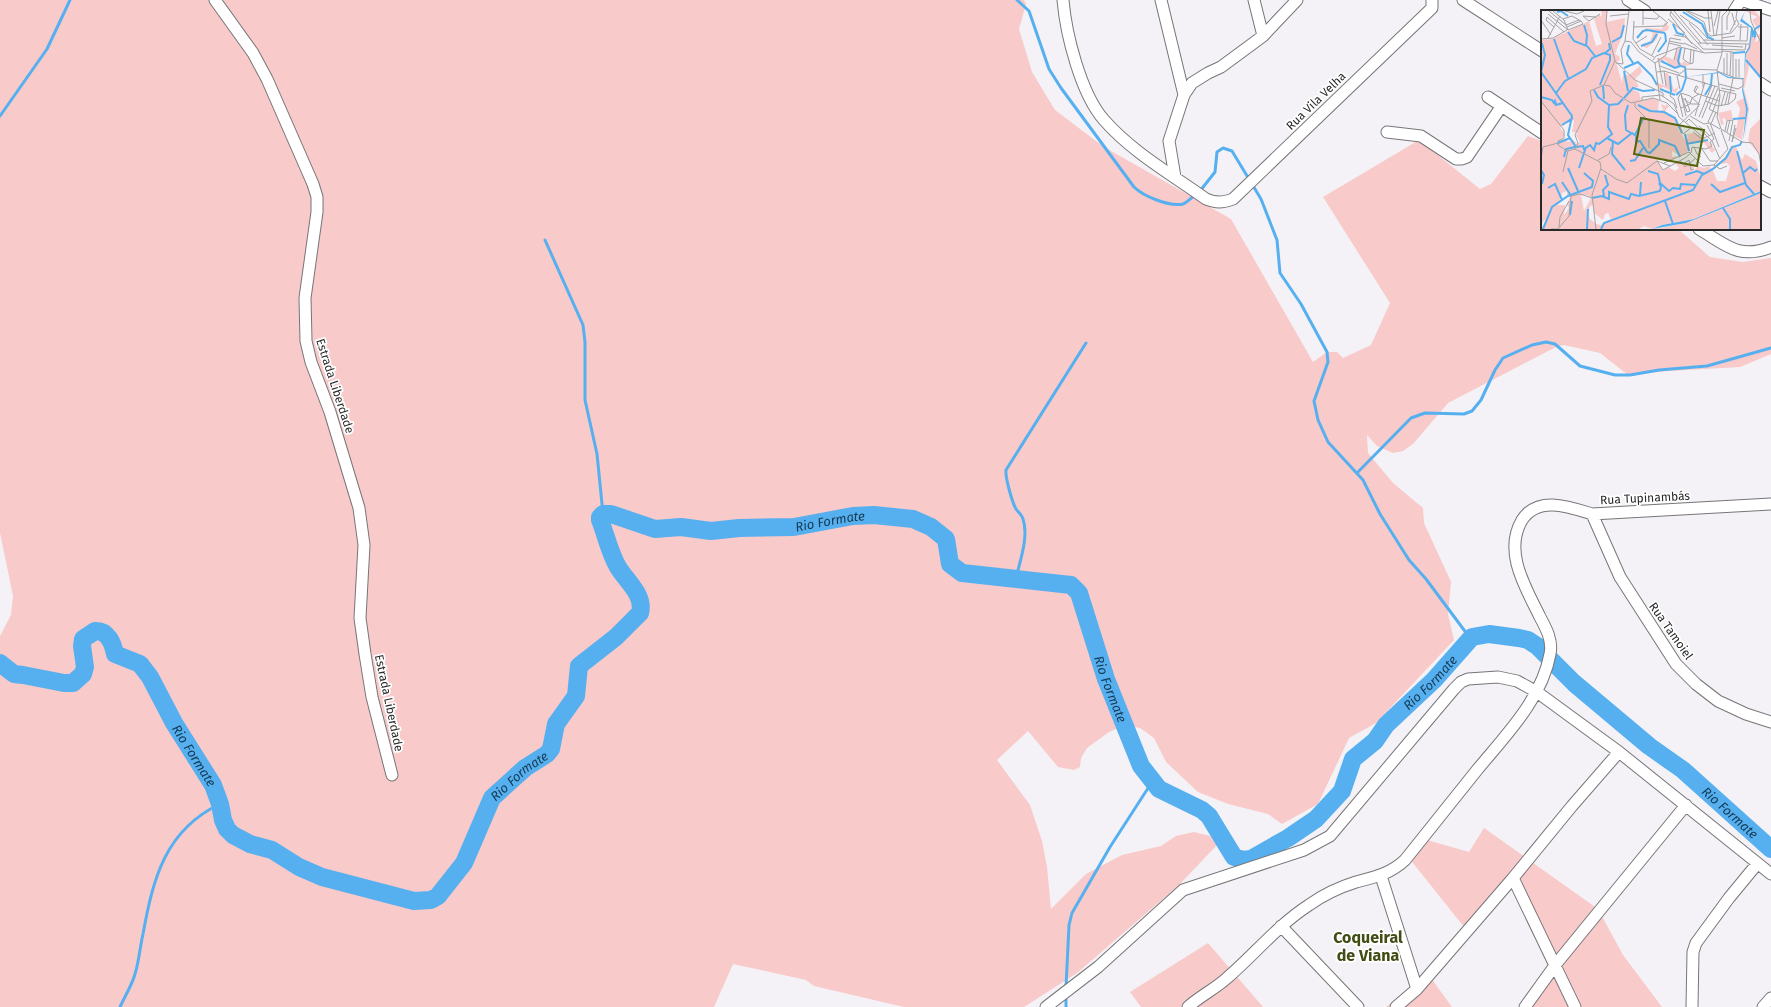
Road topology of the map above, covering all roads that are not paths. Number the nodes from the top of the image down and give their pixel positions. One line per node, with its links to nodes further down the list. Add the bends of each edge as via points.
1 (215, 0): 32 (street, Estrada Liberdade, via 253,53 267,79 317,197 305,298 306,341 360,514 364,545 360,618 372,697)
2 (1063, 0): 22 (street, via 1075,60 1092,102 1103,119 1122,138)
3 (1162, 0): 17 (street)
4 (1254, 0): 13 (street)
5 (1297, 0): 13 (street)
6 (1432, 0): 22 (street, Rua Vila Velha, via 1432,8 1232,199 1216,202)
7 (1463, 0): 14 (street)
8 (1628, 0): 10 (street)
9 (1741, 0): 11 (street); 12 (street)
10 (1643, 10)
11 (1735, 10)
12 (1771, 10)
13 (1263, 36): 17 (street, via 1221,68 1197,79)
14 (1541, 51)
15 (1761, 84): 16 (street)
16 (1771, 90)
17 (1184, 95): 22 (street, via 1170,141)
18 (1488, 97): 19 (street)
19 (1501, 107): 20 (street, via 1467,157 1462,159 1456,159 1421,136); 21 (street)
20 (1387, 132)
21 (1541, 132)
22 (1175, 177)
23 (1761, 187): 24 (street)
24 (1771, 192)
25 (1701, 230): 26 (street, via 1738,252 1749,253)
26 (1771, 247)
27 (1771, 504): 28 (street, Rua Tupinambás)
28 (1592, 514): 29 (street, Rua Tupinambás, via 1563,505 1539,507 1523,520 1516,536 1515,551 1522,581 1547,630 1551,653); 30 (street, Rua Tamoiel, via 1620,577 1676,664 1718,701)
29 (1537, 692): 31 (street); 36 (street, via 1405,860 1396,869); 42 (street, via 1517,681 1498,677 1478,677 1461,682 1330,836 1304,850 1183,890 1098,968)
30 (1771, 722)
31 (1619, 752): 33 (street); 37 (street)
32 (392, 775)
33 (1686, 805): 34 (street); 39 (street)
34 (1757, 864): 35 (street); 48 (street, via 1696,943 1693,952)
35 (1771, 874)
36 (1381, 876): 38 (street, via 1355,882 1332,892 1309,904); 40 (street)
37 (1514, 878): 39 (street); 40 (street)
38 (1281, 926): 43 (street, via 1225,980); 44 (street)
39 (1556, 964): 46 (street); 47 (street)
40 (1417, 989): 45 (street)
41 (1771, 998): 49 (street)
42 (1046, 1007)
43 (1188, 1007)
44 (1358, 1007)
45 (1396, 1007)
46 (1525, 1007)
47 (1575, 1007)
48 (1692, 1007)
49 (1764, 1007)

